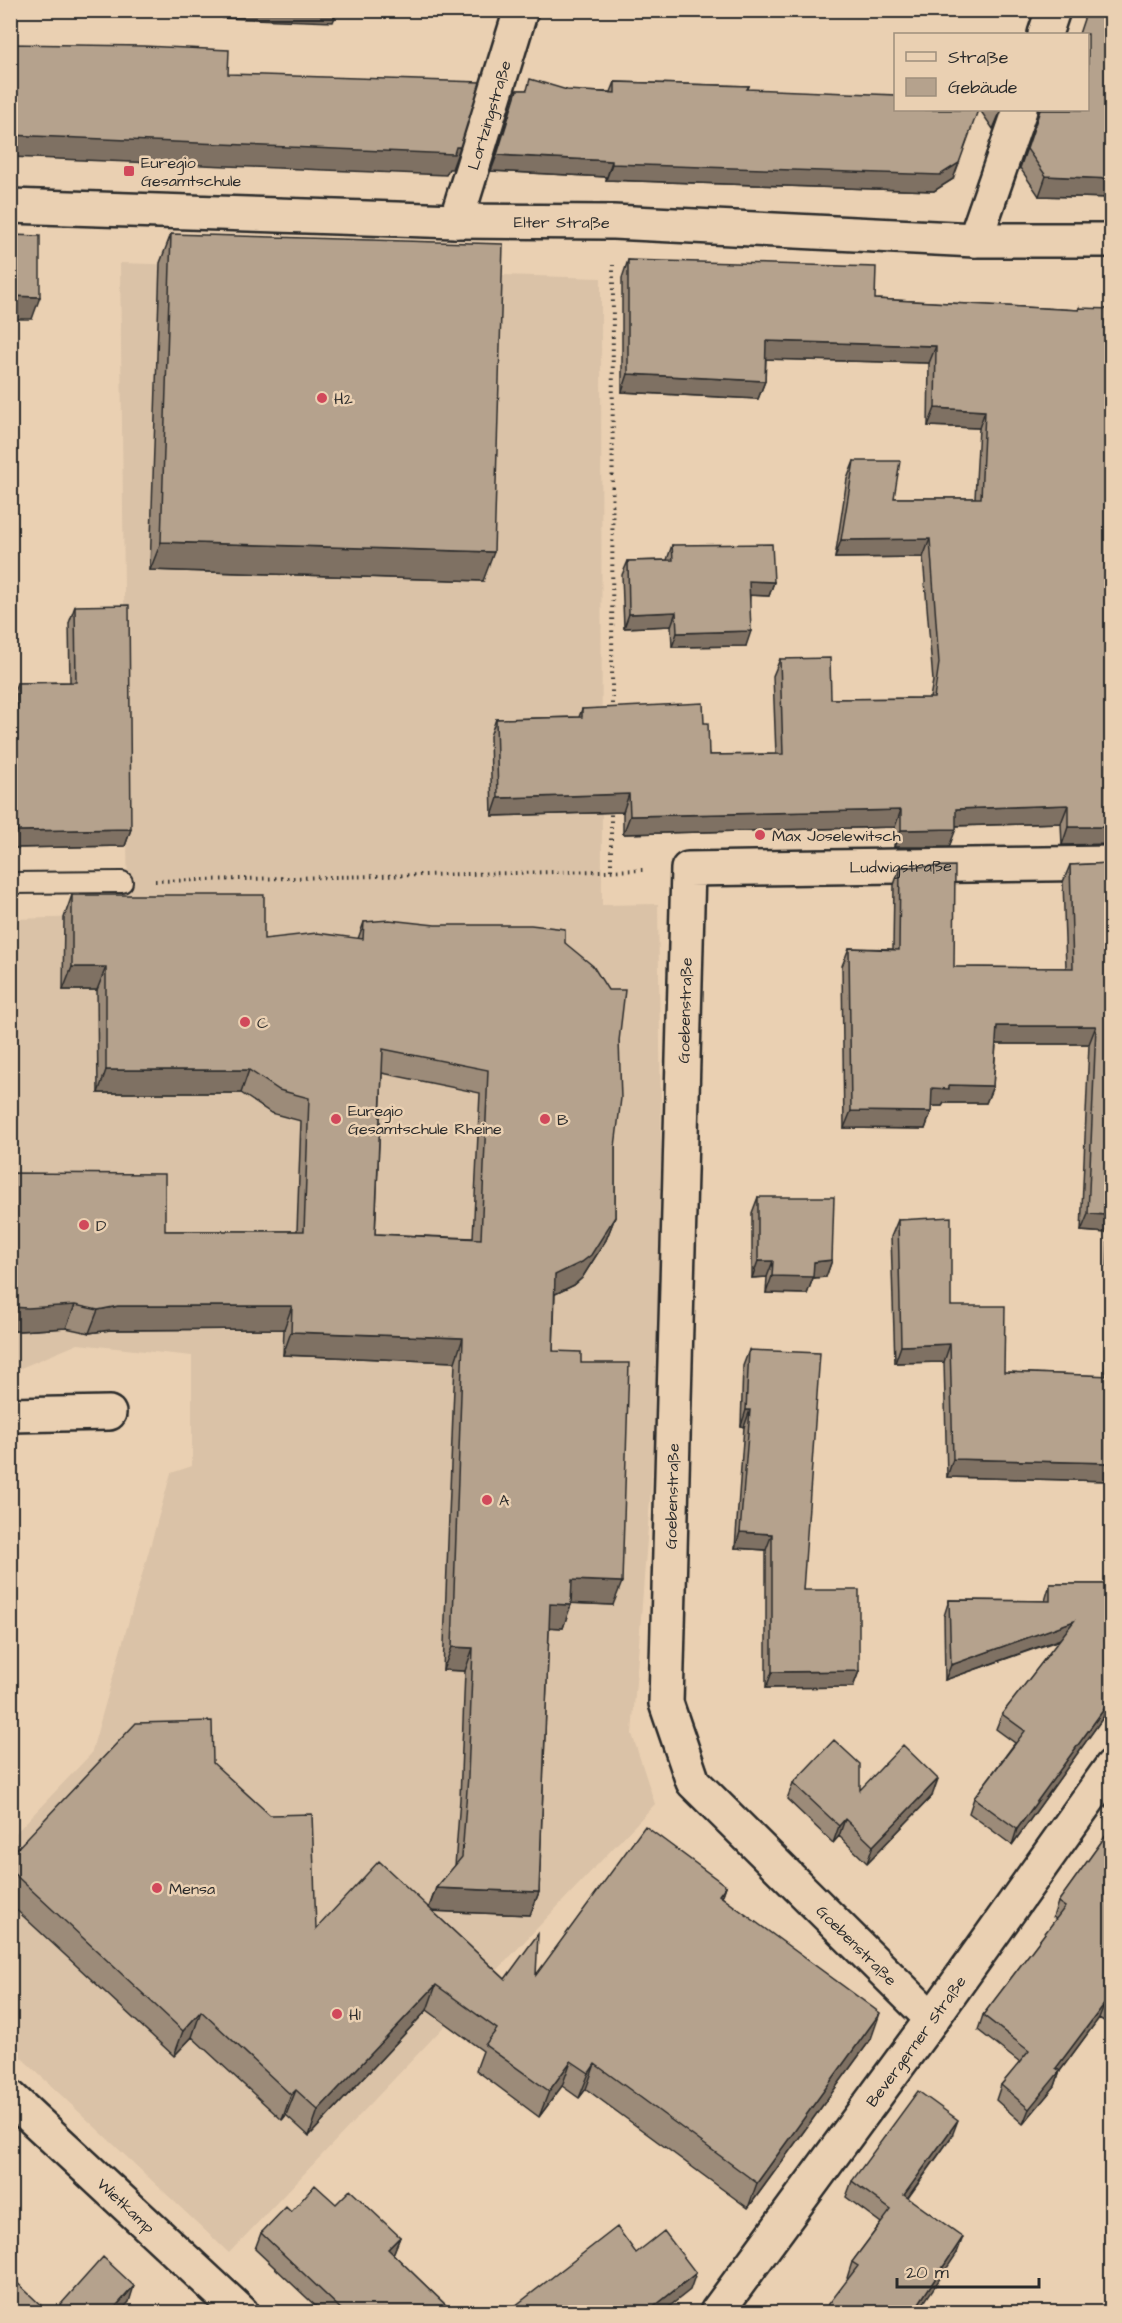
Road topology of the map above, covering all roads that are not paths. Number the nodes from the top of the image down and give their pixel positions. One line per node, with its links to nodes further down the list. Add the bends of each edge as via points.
1 (521, 10): 6 (street, Lortzingstraße)
2 (1053, 10): 3 (street)
3 (1045, 33)
4 (1020, 111): 7 (street)
5 (10, 206): 6 (street, Elter Straße)
6 (456, 220): 7 (street, Elter Straße, via 613,222)
7 (975, 240): 8 (street, Elter Straße)
8 (1112, 240)
9 (1112, 864): 10 (street, Ludwigstraße)
10 (688, 869): 16 (street, Goebenstraße, via 666,1703 693,1782)
11 (10, 882): 12 (lane)
12 (122, 882)
13 (109, 1413): 14 (street)
14 (10, 1415)
15 (1112, 1766): 16 (street, Bevergerner Straße)
16 (932, 2019): 19 (street, Bevergerner Straße)
17 (10, 2097): 18 (street, Wietkamp)
18 (241, 2313)
19 (717, 2313)

